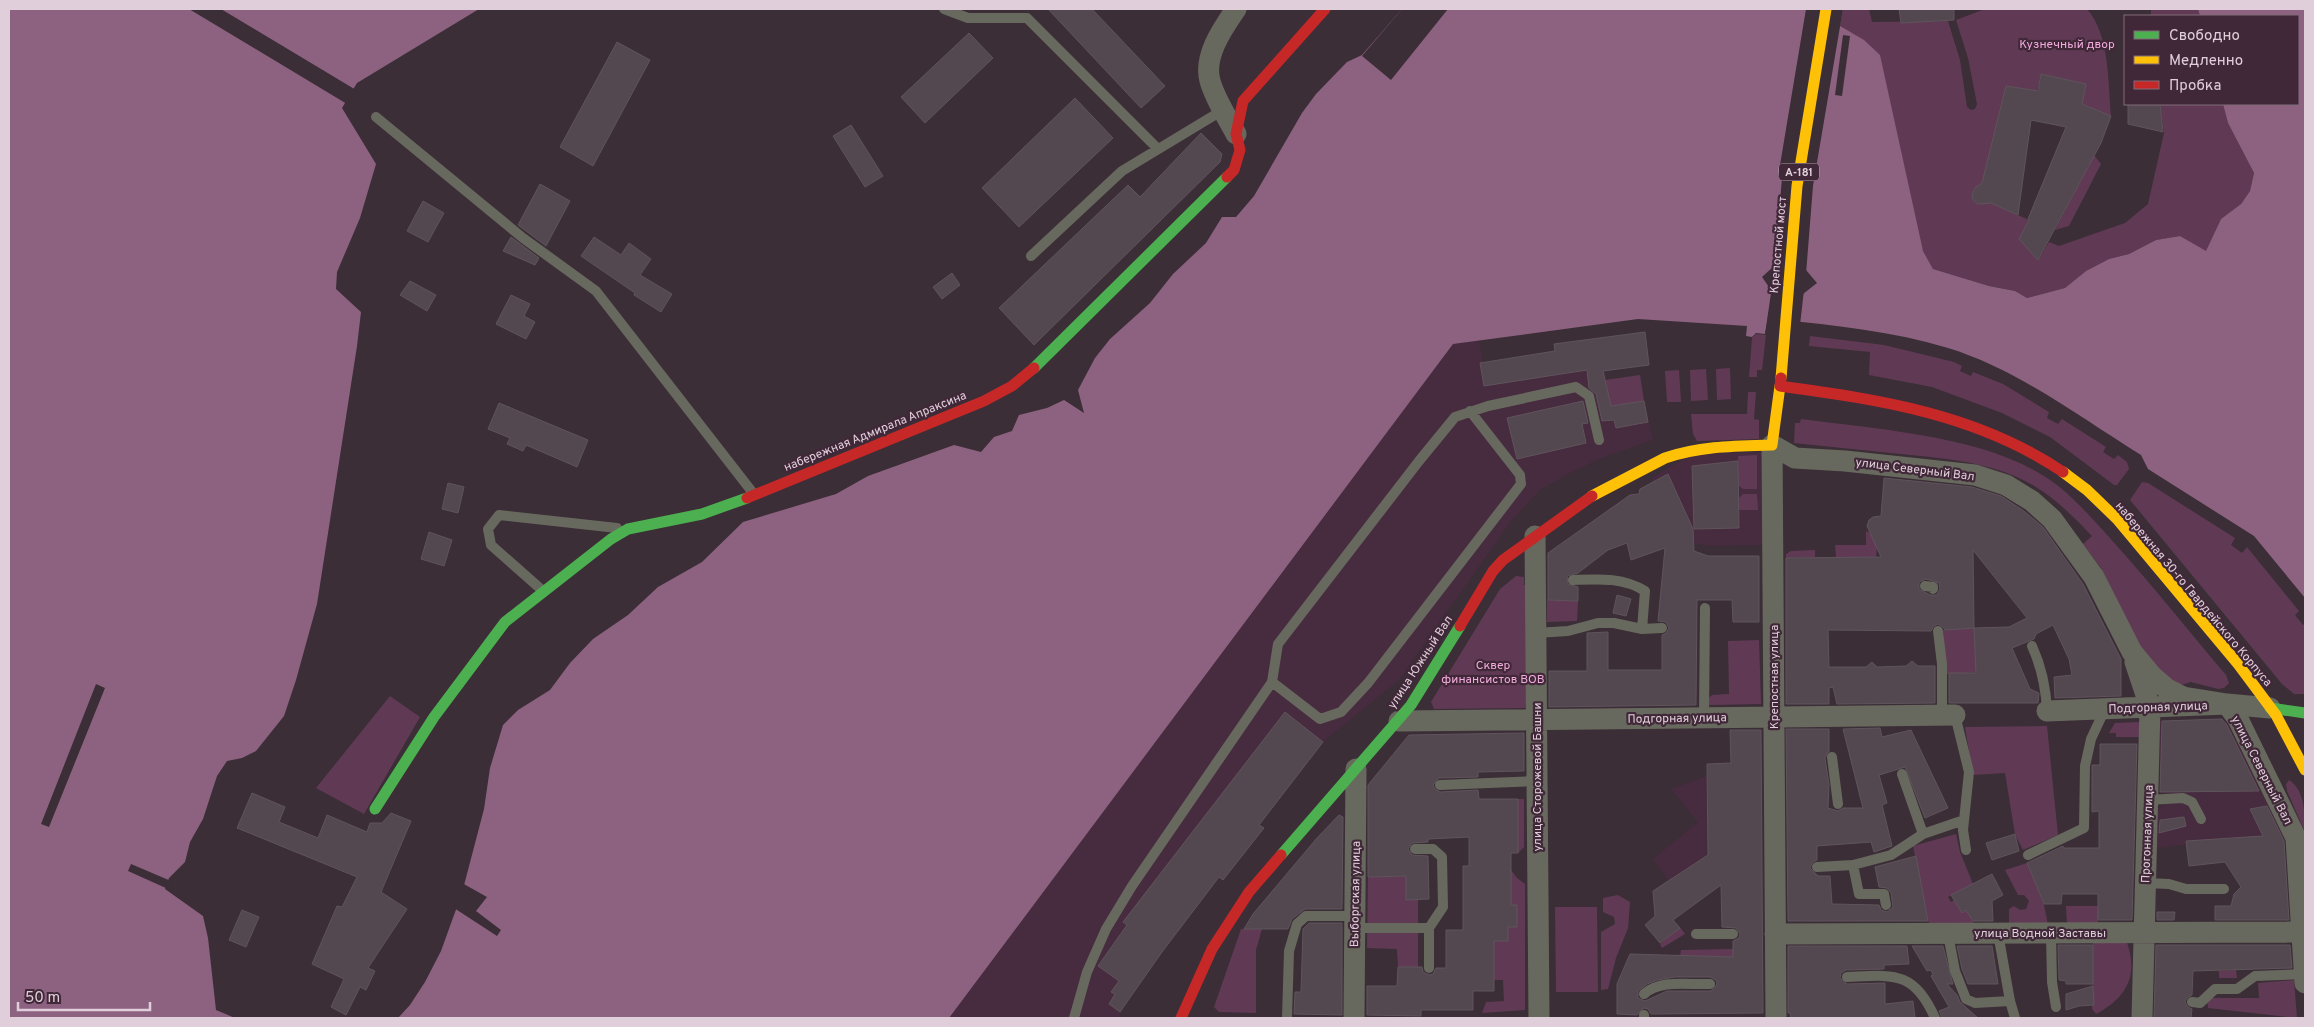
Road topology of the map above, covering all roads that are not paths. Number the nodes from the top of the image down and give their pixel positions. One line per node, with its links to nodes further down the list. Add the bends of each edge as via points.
1 (944, 9): 8 (lane, via 968,18 1027,18)
2 (1236, 9): 5 (street, via 1222,29 1210,59 1210,80)
3 (1325, 9): 7 (street, набережная Адмирала Апраксина, via 1243,101)
4 (1826, 9): 10 (street, Крепостной мост / А-181, via 1797,186)
5 (1223, 110): 7 (street); 8 (lane)
6 (376, 117): 15 (lane, via 523,238 596,291)
7 (1236, 134): 15 (street, набережная Адмирала Апраксина, via 1240,150 1234,170 1012,386 984,401)
8 (1158, 149): 9 (lane, via 1122,171)
9 (1031, 256)
10 (1783, 336): 11 (street, Крепостная улица / А-181)
11 (1780, 386): 14 (street, Крепостная улица); 30 (street, набережная 30-го Гвардейского Корпуса, via 1931,411 1975,425 2028,450 2071,477 2138,544)
12 (1470, 411): 13 (lane, via 1576,387 1589,396); 27 (lane, via 1455,417 1419,460 1278,644); 27 (lane, via 1520,475 1520,484 1368,683 1340,712 1320,719)
13 (1600, 440)
14 (1772, 445): 17 (street, улица Южный Вал, via 1710,447 1676,453 1583,501); 26 (street, улица Северный Вал, via 1794,458 1845,460 1975,475 2006,485 2032,501 2052,519 2094,577); 35 (street, Крепостная улица)
15 (754, 495): 16 (street, набережная Адмирала Апраксина, via 702,514)
16 (628, 529): 19 (street, набережная Адмирала Апраксина); 19 (lane, via 500,514 488,529 491,545)
17 (1535, 536): 24 (street, улица Сторожевой Башни, via 1541,580); 38 (street, улица Южный Вал, via 1493,571)
18 (1573, 580): 22 (lane, via 1614,580 1633,583 1645,591)
19 (543, 591): 47 (street, набережная Адмирала Апраксина, via 505,622 434,717)
20 (1705, 608): 36 (lane, via 1700,629)
21 (1662, 628): 22 (lane)
22 (1642, 629): 24 (lane, via 1598,623 1568,631)
23 (1938, 631): 34 (lane)
24 (1536, 633): 37 (street, улица Сторожевой Башни)
25 (2032, 646): 32 (lane, via 2046,681)
26 (2132, 652): 28 (street, улица Северный Вал, via 2167,689 2195,700); 29 (street, Прогонная улица)
27 (1272, 682): 82 (lane, via 1106,929 1087,972)
28 (2227, 704): 29 (street, Подгорная улица); 30 (street, Подгорная улица); 61 (street, улица Северный Вал, via 2238,718 2296,838)
29 (2150, 707): 31 (street, Подгорная улица); 45 (street, Прогонная улица)
30 (2270, 708): 33 (street); 41 (street, набережная 30-го Гвардейского Корпуса)
31 (2105, 709): 32 (street, Подгорная улица); 53 (lane, via 2091,739 2085,766 2084,828)
32 (2047, 711)
33 (2305, 712)
34 (1949, 715): 35 (street, Подгорная улица, via 1830,721); 49 (lane, via 1969,773)
35 (1774, 717): 36 (street, Подгорная улица); 62 (street, Крепостная улица)
36 (1704, 718): 37 (street, Подгорная улица)
37 (1536, 720): 38 (street, Подгорная улица); 43 (street, улица Сторожевой Башни)
38 (1399, 721): 40 (street, улица Южный Вал)
39 (1832, 757): 46 (lane)
40 (1356, 769): 59 (street, Выборгская улица); 81 (street, улица Южный Вал, via 1249,892 1212,949)
41 (2305, 770)
42 (1902, 774): 50 (lane)
43 (1537, 781): 44 (lane); 85 (street, улица Сторожевой Башни)
44 (1440, 784)
45 (2148, 800): 48 (lane, via 2184,798 2192,802); 56 (street, Прогонная улица)
46 (1838, 804)
47 (375, 810)
48 (2201, 819)
49 (1964, 820): 50 (lane); 52 (lane)
50 (1923, 834): 54 (lane, via 1891,856)
51 (1415, 849): 60 (lane, via 1433,849 1442,858 1443,907)
52 (1966, 850)
53 (2028, 855)
54 (1853, 865): 55 (lane); 58 (lane, via 1859,894 1884,894)
55 (1817, 867)
56 (2146, 883): 57 (lane, via 2186,889); 64 (street, Прогонная улица)
57 (2224, 889)
58 (1886, 905)
59 (1355, 922): 60 (lane); 83 (lane, via 1306,916 1297,924 1289,951); 84 (street, Выборгская улица)
60 (1428, 928): 70 (lane)
61 (2303, 932): 64 (street, улица Водной Заставы); 71 (street, улица Северный Вал)
62 (1770, 933): 67 (street, улица Водной Заставы); 86 (street, Крепостная улица)
63 (1998, 933): 67 (street, улица Водной Заставы); 68 (street, улица Водной Заставы); 77 (lane)
64 (2144, 933): 68 (street, улица Водной Заставы); 80 (street, Прогонная улица)
65 (1696, 934): 66 (lane)
66 (1733, 934)
67 (1948, 934): 77 (lane, via 1966,999 1975,1003)
68 (2051, 934): 79 (lane)
69 (1881, 965): 72 (lane)
70 (1429, 968)
71 (2305, 974): 74 (street, улица Северный Вал); 78 (lane, via 2256,976 2237,989 2214,990 2200,1002)
72 (1882, 976): 73 (lane); 87 (lane, via 1908,981 1923,994)
73 (1847, 977)
74 (2305, 983)
75 (1710, 984): 76 (lane, via 1660,985)
76 (1644, 994)
77 (2010, 1000): 88 (lane)
78 (2192, 1002)
79 (2056, 1007)
80 (2146, 1007)
81 (1186, 1017)
82 (1074, 1018)
83 (1287, 1018)
84 (1354, 1018)
85 (1539, 1018)
86 (1776, 1018)
87 (1935, 1018)
88 (2015, 1018)

